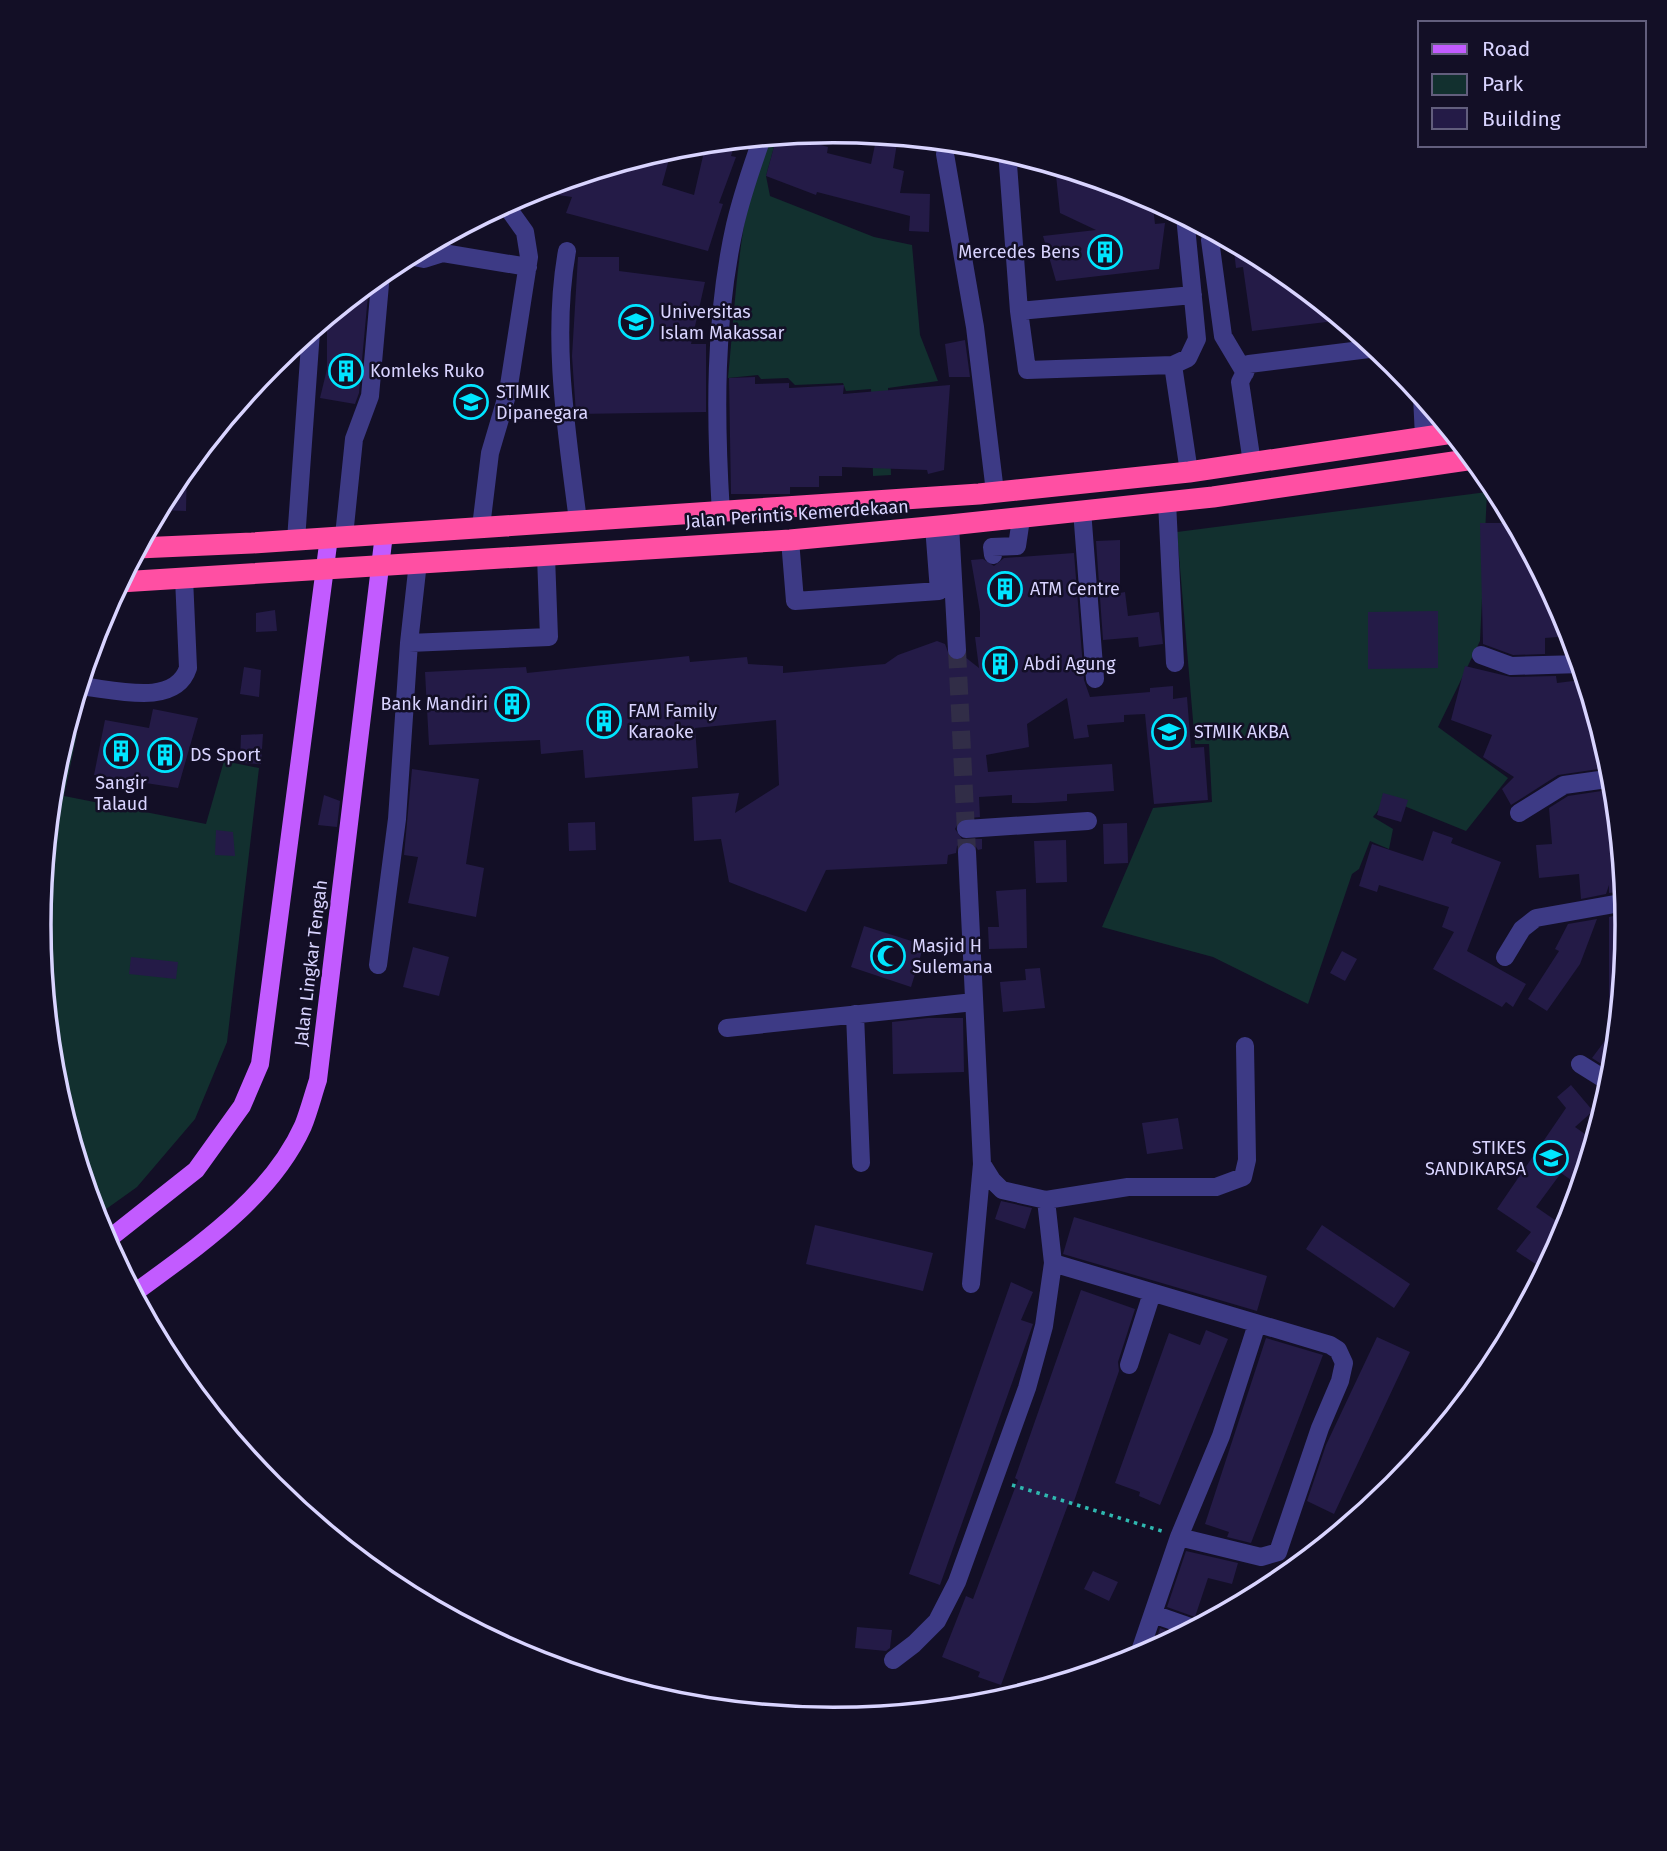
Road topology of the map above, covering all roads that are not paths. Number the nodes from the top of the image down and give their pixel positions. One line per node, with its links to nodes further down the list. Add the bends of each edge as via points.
1 (758, 146): 26 (street, via 727,268 716,420)
2 (945, 154): 23 (street, via 975,327)
3 (1008, 163): 12 (street)
4 (511, 212): 9 (street, via 529,244)
5 (1186, 226): 11 (street)
6 (1210, 240): 16 (street, via 1223,336)
7 (567, 251): 28 (street, via 561,282 563,406)
8 (425, 259): 9 (street, via 443,253)
9 (528, 267): 30 (street, via 508,392 490,453)
10 (380, 289): 32 (street, via 370,396 354,439)
11 (1193, 295): 12 (street); 15 (street, via 1197,339 1188,358)
12 (1019, 311): 15 (street, via 1027,370)
13 (310, 344): 33 (street)
14 (1363, 350): 16 (street, via 1249,364)
15 (1173, 365): 22 (street)
16 (1245, 373): 21 (street, via 1240,382)
17 (1423, 410): 19 (street)
18 (1442, 434): 19 (highway, Jalan Perintis Kemerdekaan)
19 (1424, 437): 21 (highway, Jalan Perintis Kemerdekaan)
20 (1462, 461): 24 (highway, Jalan Perintis Kemerdekaan)
21 (1252, 463): 22 (highway, Jalan Perintis Kemerdekaan)
22 (1189, 472): 23 (highway, Jalan Perintis Kemerdekaan)
23 (995, 492): 26 (highway, Jalan Perintis Kemerdekaan)
24 (1167, 502): 25 (highway, Jalan Perintis Kemerdekaan); 46 (street)
25 (1082, 510): 27 (highway, Jalan Perintis Kemerdekaan); 48 (street)
26 (721, 513): 28 (highway, Jalan Perintis Kemerdekaan)
27 (1021, 519): 29 (highway, Jalan Perintis Kemerdekaan); 36 (street, via 1017,546 992,547)
28 (578, 521): 30 (highway, Jalan Perintis Kemerdekaan)
29 (942, 526): 34 (highway, Jalan Perintis Kemerdekaan); 34 (street, via 939,591 795,601); 44 (street)
30 (481, 527): 31 (highway, Jalan Perintis Kemerdekaan)
31 (384, 534): 32 (highway, Jalan Perintis Kemerdekaan); 39 (main road, Jalan Lingkar Tengah)
32 (337, 537): 33 (highway, Jalan Perintis Kemerdekaan); 40 (main road)
33 (296, 540): 35 (highway, Jalan Perintis Kemerdekaan)
34 (790, 540): 37 (highway, Jalan Perintis Kemerdekaan)
35 (149, 547)
36 (993, 555)
37 (547, 556): 38 (highway, Jalan Perintis Kemerdekaan); 43 (street, via 549,637)
38 (418, 562): 39 (highway, Jalan Perintis Kemerdekaan); 43 (street)
39 (381, 564): 40 (highway, Jalan Perintis Kemerdekaan); 70 (main road, Jalan Lingkar Tengah, via 318,1080 303,1126 277,1168 247,1202)
40 (324, 570): 41 (highway, Jalan Perintis Kemerdekaan); 67 (main road, via 260,1064 242,1105 196,1170)
41 (184, 579): 42 (highway, Jalan Perintis Kemerdekaan); 49 (street, via 188,668 184,680 160,693)
42 (130, 582)
43 (409, 643): 57 (street, via 397,819)
44 (957, 650)
45 (1481, 655): 47 (street, via 1521,666)
46 (1175, 663)
47 (1571, 664)
48 (1095, 679)
49 (88, 687)
50 (1602, 780): 51 (street, via 1564,785)
51 (1519, 813)
52 (1088, 821): 53 (street)
53 (966, 830)
54 (967, 852): 58 (street)
55 (1616, 904): 56 (street, via 1536,918 1522,929)
56 (1505, 957)
57 (378, 965)
58 (974, 1002): 59 (street); 65 (street)
59 (855, 1014): 60 (street); 64 (street)
60 (727, 1028)
61 (1245, 1046): 66 (street, via 1247,1160 1243,1177 1216,1187 1128,1187)
62 (1580, 1064): 63 (street)
63 (1601, 1077)
64 (861, 1163)
65 (982, 1164): 66 (street, via 1002,1190); 69 (street)
66 (1046, 1200): 68 (street)
67 (115, 1235)
68 (1053, 1263): 71 (street); 78 (street, via 1044,1326 1027,1388 957,1582 937,1621)
69 (971, 1284)
70 (140, 1289)
71 (1152, 1293): 72 (street); 73 (street)
72 (1257, 1324): 74 (street, via 1221,1436); 74 (street, via 1330,1345 1338,1350 1343,1363 1282,1546 1274,1555 1261,1557)
73 (1129, 1365)
74 (1179, 1537): 75 (street)
75 (1153, 1614): 76 (street); 77 (street)
76 (1185, 1625)
77 (1142, 1645)
78 (893, 1660)

